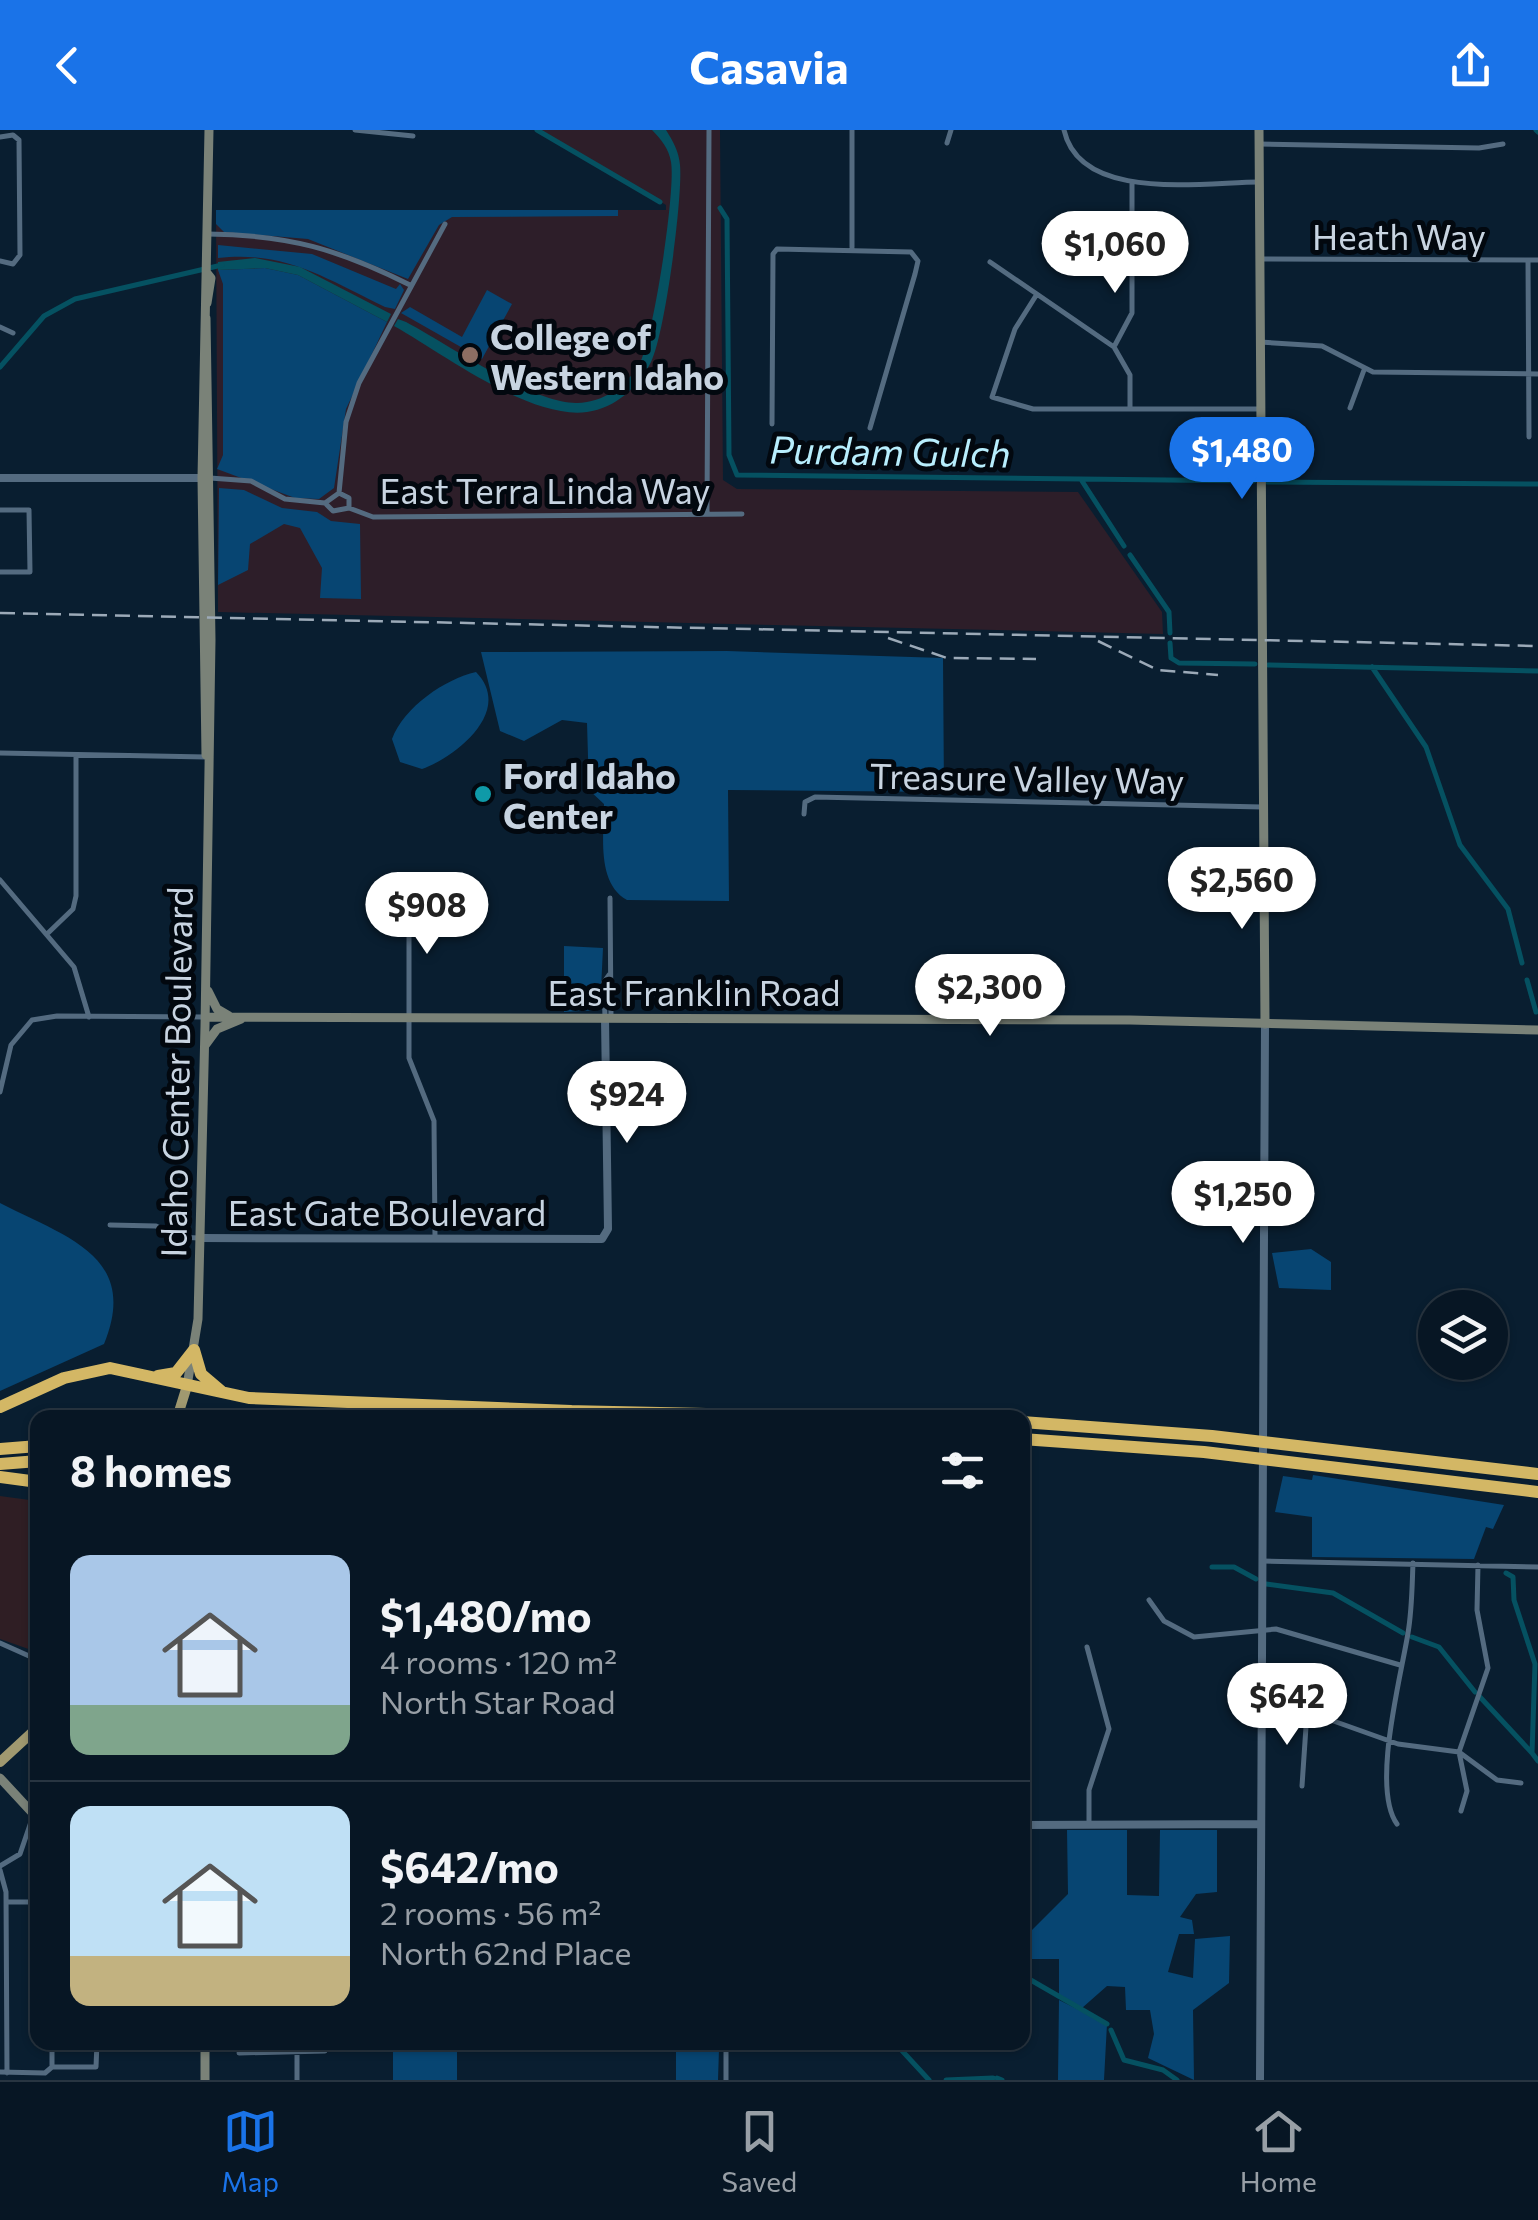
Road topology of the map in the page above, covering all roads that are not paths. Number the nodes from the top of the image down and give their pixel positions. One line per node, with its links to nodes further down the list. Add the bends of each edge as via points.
1 (209, 130): 16 (main road, Idaho Center Boulevard)
2 (356, 130): 8 (street)
3 (709, 130): 44 (street)
4 (852, 130): 17 (street)
5 (951, 130): 10 (street)
6 (1064, 130): 14 (street, via 1085,163)
7 (1259, 130): 11 (main road)
8 (413, 136)
9 (0, 137): 21 (street, via 20,140 20,254 14,264)
10 (947, 144)
11 (1260, 144): 12 (street); 13 (main road)
12 (1503, 144)
13 (1259, 182): 14 (street); 18 (main road)
14 (1132, 183): 28 (street, via 1132,313)
15 (445, 224): 23 (street)
16 (208, 234): 23 (street, via 322,246); 39 (main road, Idaho Center Boulevard)
17 (852, 248): 35 (street, via 783,246 773,254); 36 (street, via 911,252 918,260)
18 (1260, 260): 19 (street, Heath Way); 27 (main road)
19 (1528, 260): 20 (street, Heath Way); 30 (street)
20 (1538, 260)
21 (0, 262)
22 (990, 262): 24 (street)
23 (411, 286): 40 (street, via 359,383 346,422)
24 (1037, 294): 28 (street); 32 (street, via 1015,329 992,397 1033,408)
25 (0, 327): 26 (street)
26 (13, 332)
27 (1260, 342): 29 (street, via 1322,346); 34 (main road)
28 (1114, 346): 32 (street, via 1130,375)
29 (1364, 370): 30 (street); 33 (street)
30 (1528, 374): 31 (street); 37 (street)
31 (1538, 374)
32 (1130, 408): 34 (street)
33 (1350, 408)
34 (1260, 409): 50 (main road)
35 (772, 424)
36 (870, 428)
37 (1529, 438)
38 (0, 478): 39 (street)
39 (206, 478): 41 (street, via 250,481 285,500); 49 (main road, Idaho Center Boulevard)
40 (338, 493): 41 (street); 42 (street, via 349,498)
41 (325, 503): 42 (street, East Terra Linda Way, via 332,512)
42 (350, 508): 44 (street, East Terra Linda Way, via 374,517)
43 (0, 510): 46 (street, via 29,510 30,572)
44 (707, 514): 45 (street, East Terra Linda Way)
45 (742, 514)
46 (0, 572)
47 (0, 752): 48 (street)
48 (76, 755): 49 (street); 55 (street, via 76,896 67,916)
49 (206, 757): 56 (main road, Idaho Center Boulevard)
50 (1262, 806): 51 (street, Treasure Valley Way, via 815,797 805,802); 62 (main road)
51 (804, 814)
52 (0, 880): 55 (street)
53 (409, 897): 60 (street)
54 (610, 898): 61 (street)
55 (46, 934): 57 (street, via 80,978)
56 (205, 982): 58 (main road, Idaho Center Boulevard); 59 (main road, via 217,1009)
57 (90, 1017): 58 (street, East Franklin Road); 65 (street, East Franklin Road, via 47,1017 24,1025 11,1045)
58 (205, 1017): 59 (main road, East Franklin Road); 64 (main road, Idaho Center Boulevard)
59 (238, 1017): 60 (main road, East Franklin Road); 64 (main road, via 216,1029)
60 (408, 1017): 61 (main road, East Franklin Road); 68 (street, via 410,1063 434,1121)
61 (608, 1021): 62 (main road, East Franklin Road); 68 (street, East Gate Boulevard, via 605,1237)
62 (1264, 1024): 63 (main road, East Franklin Road); 86 (street)
63 (1538, 1030)
64 (204, 1046): 67 (main road, Idaho Center Boulevard)
65 (0, 1092)
66 (110, 1224): 67 (street, East Gate Boulevard, via 156,1226 177,1237)
67 (200, 1238): 68 (street, East Gate Boulevard); 69 (main road, Idaho Center Boulevard)
68 (435, 1239)
69 (194, 1350): 70 (highway, via 176,1373); 71 (main road, Idaho Center Boulevard); 72 (highway, via 203,1378)
70 (155, 1375): 71 (highway); 73 (highway, via 83,1371)
71 (187, 1386): 72 (highway); 74 (main road)
72 (228, 1395): 75 (highway)
73 (0, 1407)
74 (180, 1410)
75 (550, 1410)
76 (1030, 1423): 82 (highway)
77 (1030, 1440): 85 (highway, via 1204,1452)
78 (30, 1447): 79 (highway)
79 (0, 1449)
80 (30, 1462): 81 (highway)
81 (0, 1464)
82 (1538, 1474)
83 (0, 1478): 84 (highway)
84 (30, 1481)
85 (1538, 1492)
86 (1263, 1561): 87 (street); 91 (street)
87 (1413, 1563): 88 (street); 95 (street, via 1412,1612)
88 (1478, 1565): 89 (street); 100 (street, via 1477,1610 1488,1668)
89 (1538, 1567)
90 (1149, 1600): 91 (street, via 1164,1621 1194,1636)
91 (1262, 1629): 95 (street); 96 (street)
92 (0, 1644): 94 (street)
93 (1087, 1647): 108 (street, via 1109,1729 1089,1790)
94 (30, 1657)
95 (1400, 1665): 99 (street)
96 (1261, 1705): 97 (street); 109 (street)
97 (1307, 1712): 99 (street); 104 (street)
98 (30, 1734): 101 (main road)
99 (1388, 1741): 100 (street); 110 (street, via 1389,1802)
100 (1458, 1752): 103 (street, via 1497,1780); 105 (street, via 1467,1792)
101 (0, 1762)
102 (0, 1778): 106 (main road)
103 (1521, 1784)
104 (1302, 1786)
105 (1461, 1811)
106 (30, 1812)
107 (1030, 1824): 108 (street)
108 (1089, 1824): 109 (street)
109 (1261, 1824): 128 (street)
110 (1398, 1824)
111 (30, 1830): 112 (street, via 20,1854)
112 (0, 1868): 113 (street)
113 (6, 1902): 114 (street); 123 (street)
114 (30, 1902)
115 (52, 2050): 122 (street)
116 (97, 2050): 122 (street, via 96,2066)
117 (205, 2050): 125 (main road)
118 (726, 2050): 127 (street)
119 (325, 2051): 120 (street)
120 (297, 2052): 121 (street); 126 (street)
121 (239, 2053)
122 (52, 2068): 124 (street)
123 (4, 2072): 124 (street)
124 (44, 2077)
125 (204, 2080)
126 (297, 2080)
127 (726, 2080)
128 (1260, 2080)

